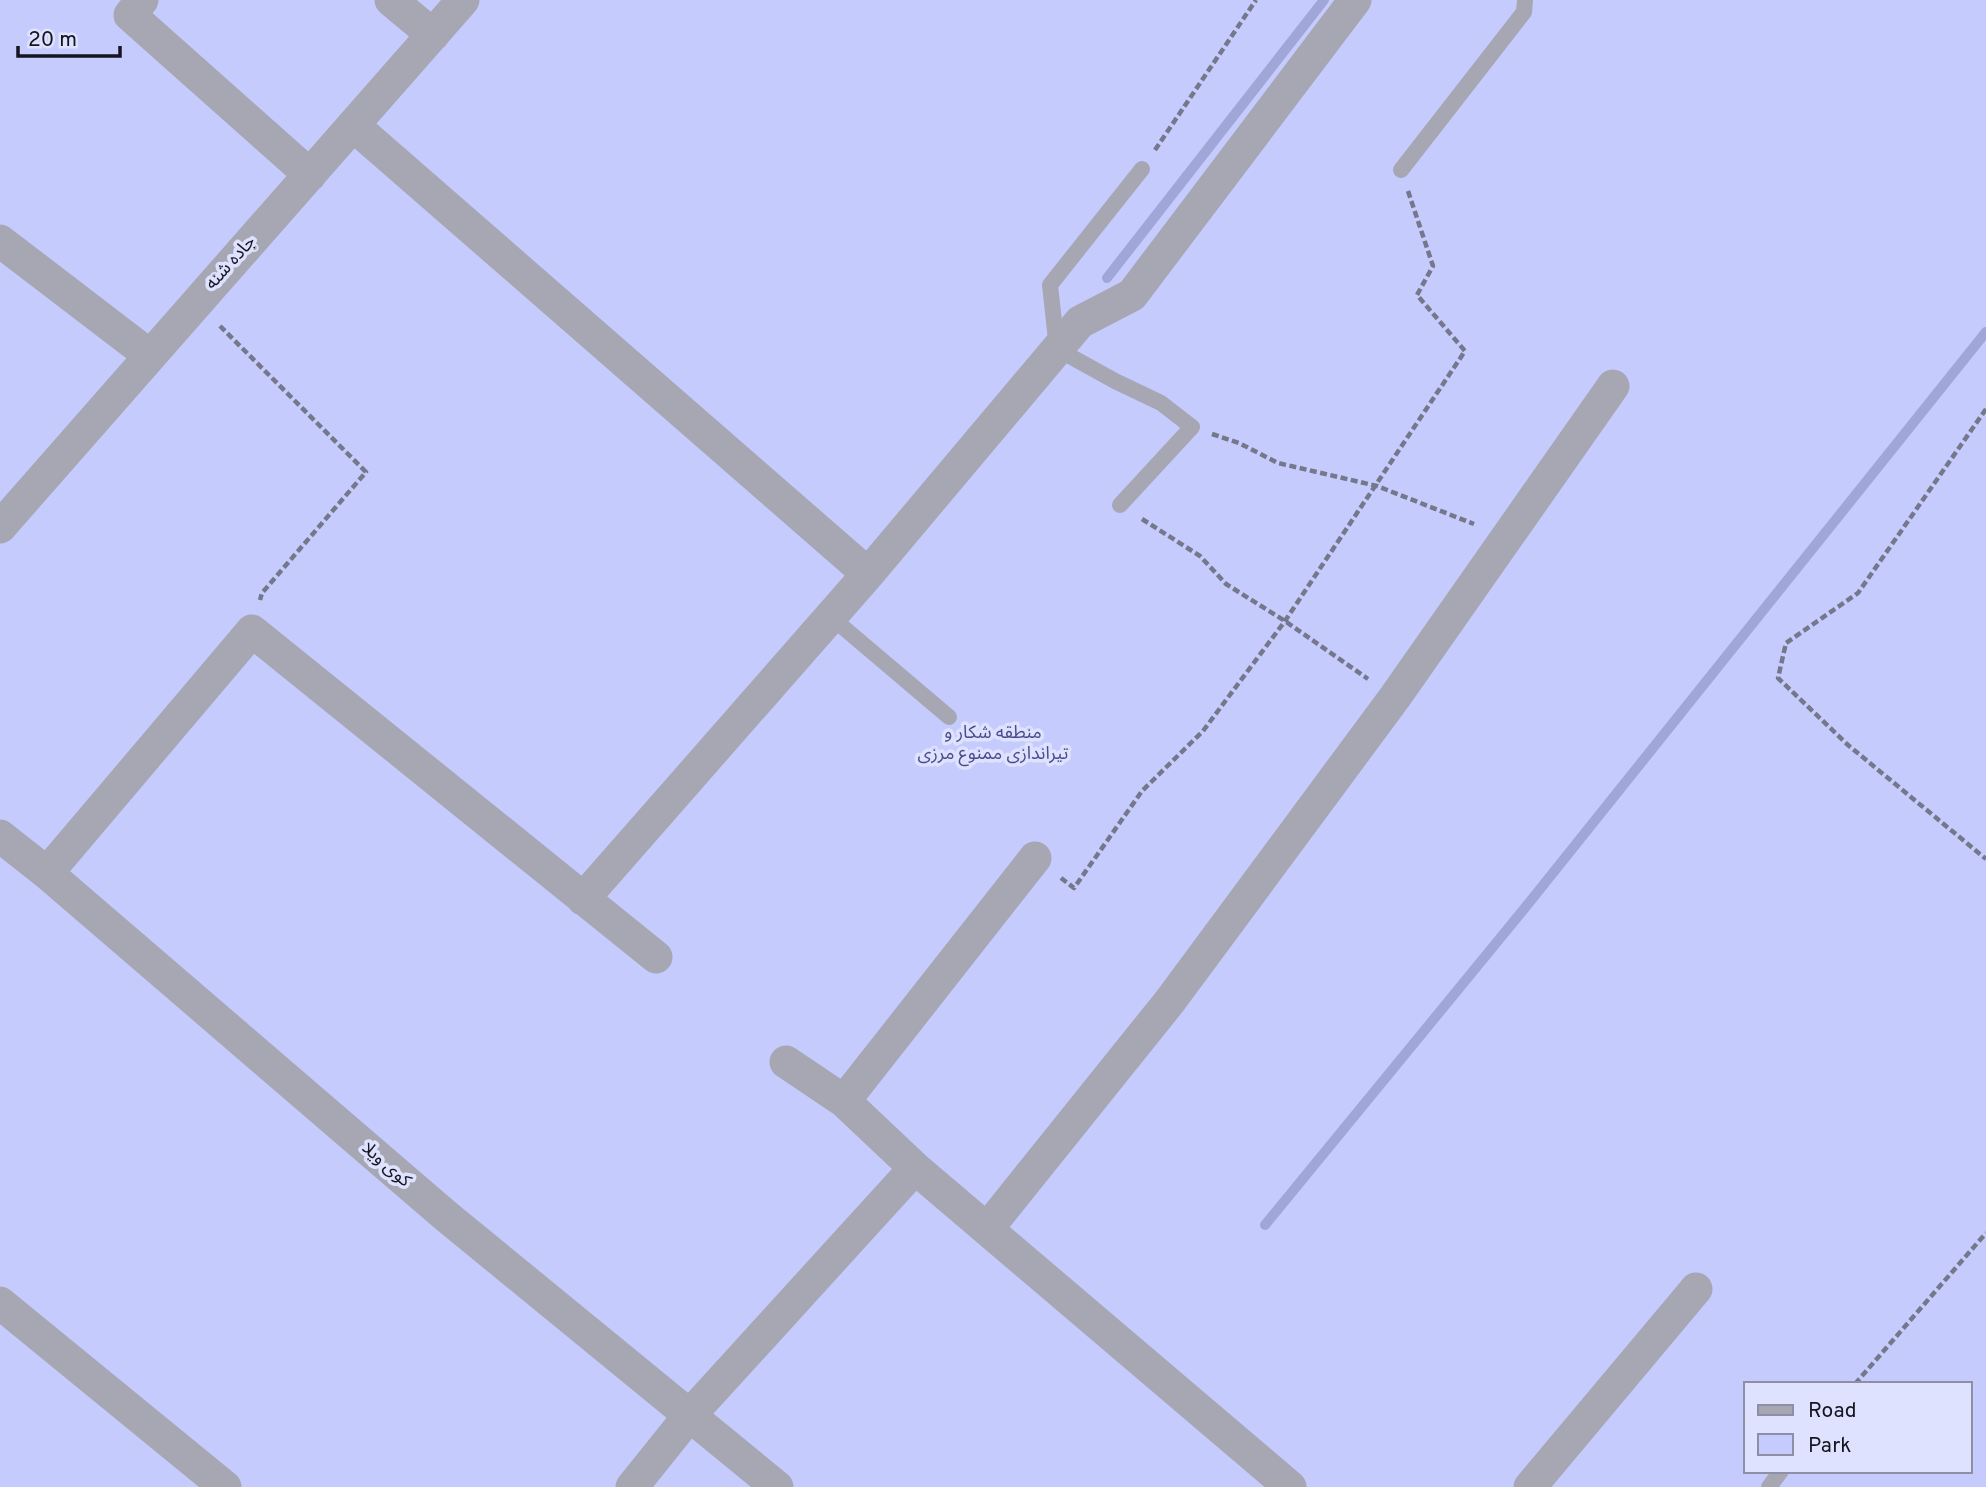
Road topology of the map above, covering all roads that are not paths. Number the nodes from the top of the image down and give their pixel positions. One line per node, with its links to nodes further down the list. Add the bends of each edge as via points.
1 (142, 0): 10 (street, via 130,15)
2 (391, 0): 6 (street)
3 (463, 0): 6 (street, جاده شنه)
4 (1355, 0): 12 (street, via 1132,295 1080,322)
5 (1525, 0): 9 (lane, via 1524,12)
6 (433, 35): 7 (street, جاده شنه)
7 (354, 126): 10 (street, جاده شنه); 17 (street)
8 (1142, 169): 12 (lane, via 1050,285)
9 (1401, 170)
10 (310, 175): 13 (street, جاده شنه)
11 (0, 241): 13 (street)
12 (1057, 349): 15 (lane, via 1161,402 1192,427); 17 (street)
13 (149, 355): 16 (street, جاده شنه)
14 (1613, 386): 28 (street, via 1395,697 1170,1001)
15 (1119, 505)
16 (0, 527)
17 (868, 574): 18 (street)
18 (831, 617): 19 (lane); 23 (street)
19 (949, 717)
20 (0, 836): 22 (street, کوی ویلا)
21 (1035, 858): 26 (street)
22 (47, 873): 23 (street, via 251,631); 31 (street, کوی ویلا, via 446,1216)
23 (583, 899): 24 (street)
24 (656, 957)
25 (786, 1062): 26 (street)
26 (844, 1101): 27 (street)
27 (915, 1168): 28 (street); 31 (street)
28 (987, 1229): 36 (street)
29 (1696, 1289): 37 (street)
30 (0, 1303): 33 (street)
31 (690, 1416): 34 (street); 35 (street, کوی ویلا)
32 (1780, 1473): 38 (lane)
33 (225, 1487)
34 (632, 1487)
35 (777, 1487)
36 (1290, 1487)
37 (1530, 1487)
38 (1769, 1487)

